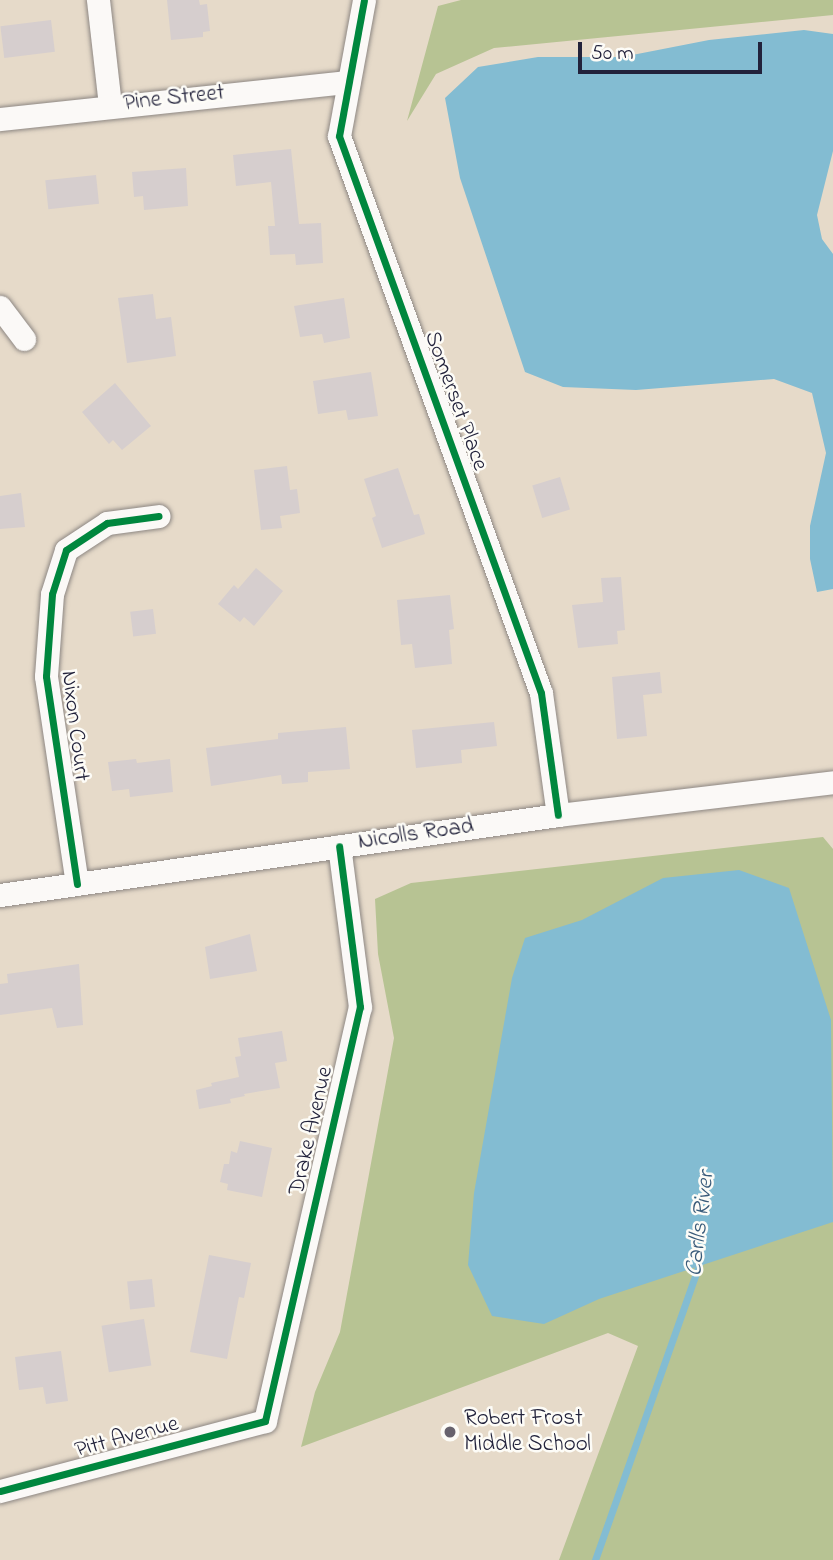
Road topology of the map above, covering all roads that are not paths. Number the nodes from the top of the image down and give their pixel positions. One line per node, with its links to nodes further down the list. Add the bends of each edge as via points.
1 (98, 0): 4 (street)
2 (364, 0): 3 (street, Somerset Place)
3 (348, 82): 4 (street, Pine Street); 10 (street, Somerset Place, via 339,136 541,693)
4 (110, 106): 5 (street, Pine Street)
5 (0, 119)
6 (0, 307): 7 (street)
7 (24, 339)
8 (159, 516): 12 (street, Nixon Court, via 107,523 66,550 52,594 46,676)
9 (833, 782): 10 (street, Nicolls Road)
10 (558, 815): 11 (street, Nicolls Road)
11 (339, 846): 12 (street, Nicolls Road); 14 (street, Drake Avenue, via 360,1007)
12 (77, 884): 13 (street, Nicolls Road)
13 (0, 895)
14 (265, 1421): 15 (street, Pitt Avenue)
15 (0, 1491)

